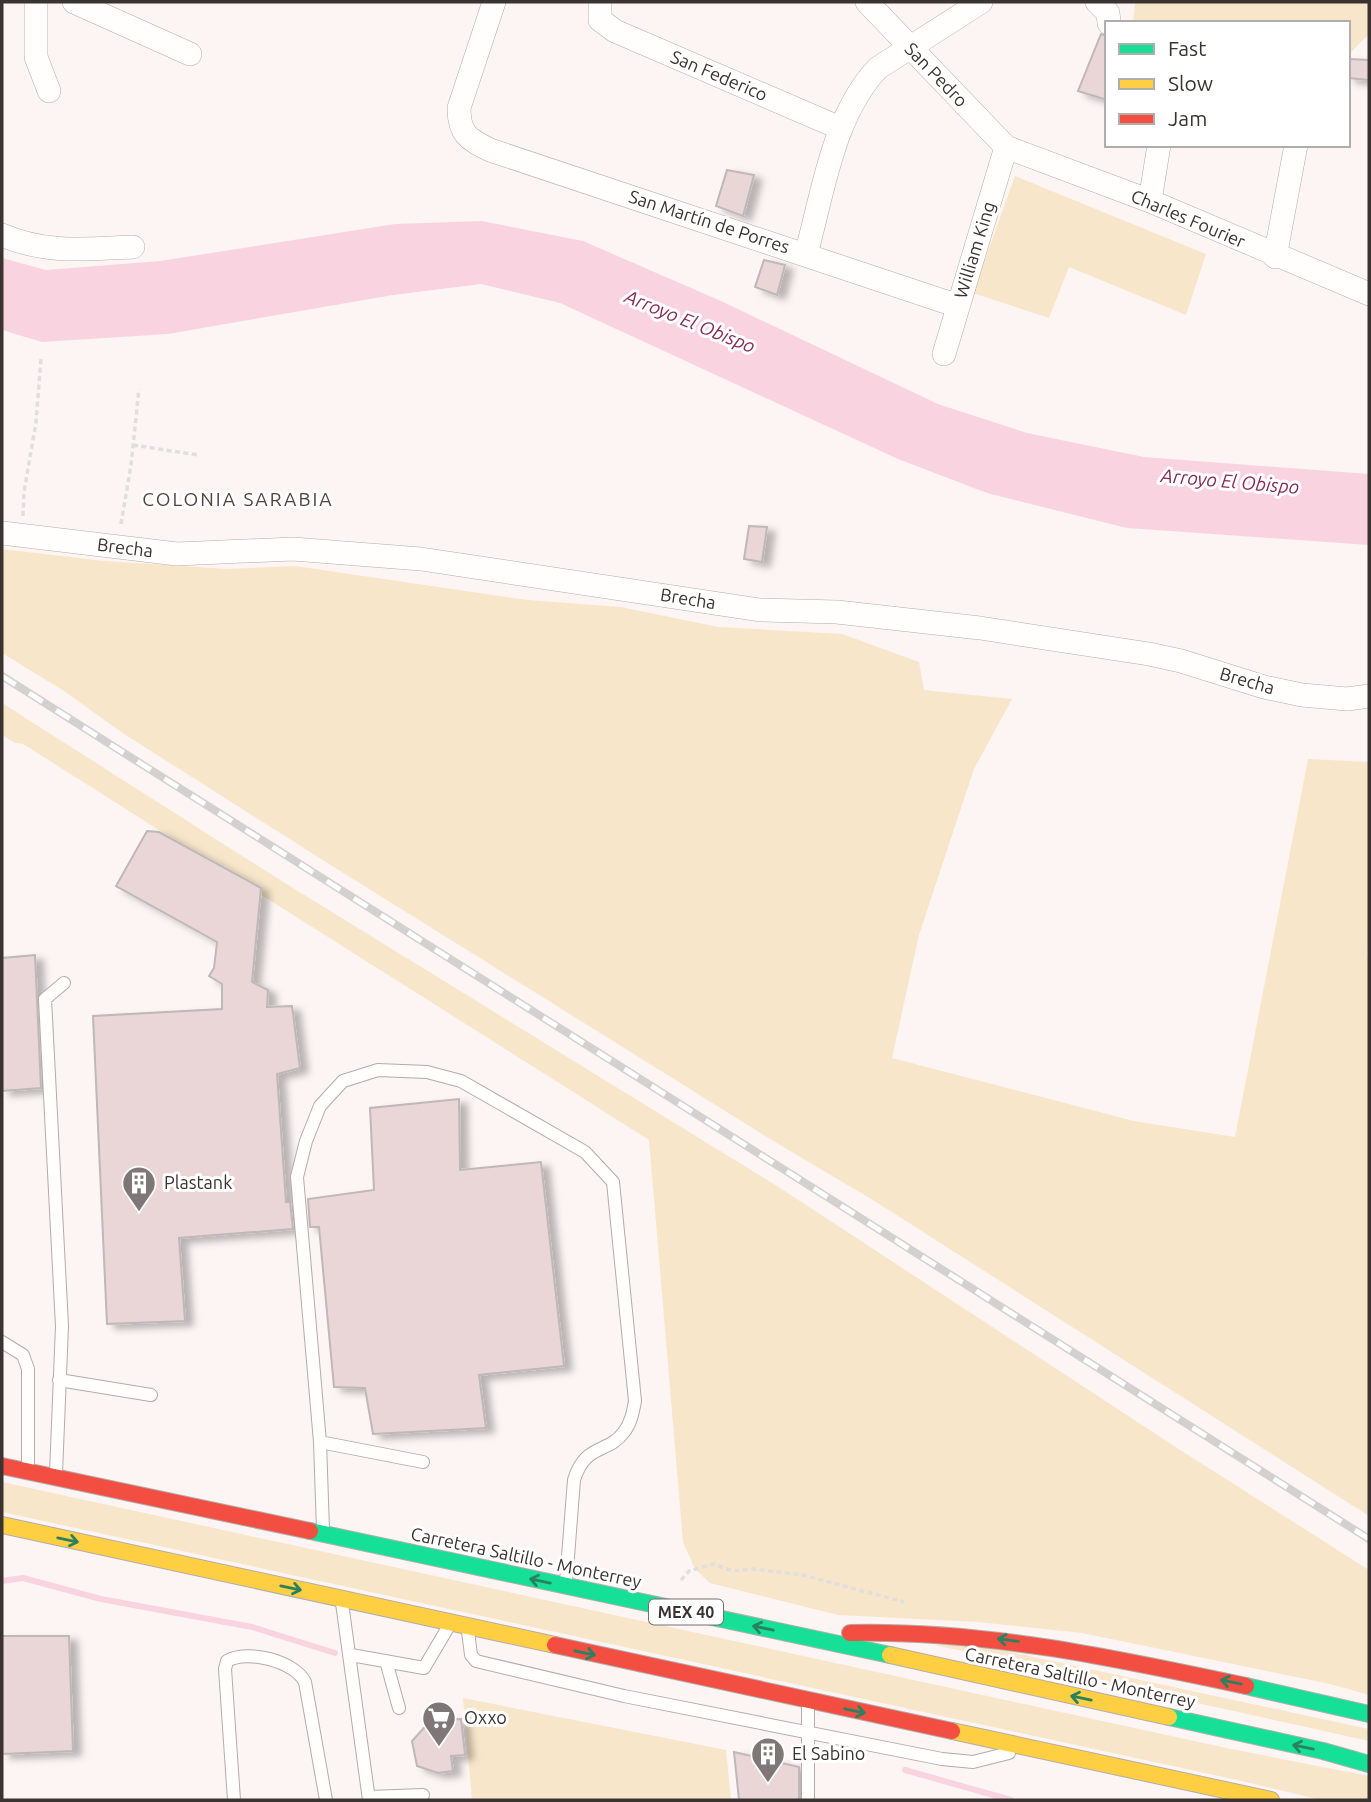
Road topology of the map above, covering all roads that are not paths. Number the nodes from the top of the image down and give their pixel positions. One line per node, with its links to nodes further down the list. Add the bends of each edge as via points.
1 (36, 2): 11 (street, via 36,57)
2 (74, 2): 10 (street)
3 (494, 2): 19 (street, San Martín de Porres, via 459,108 463,133 473,142)
4 (867, 2): 9 (street, San Pedro)
5 (981, 2): 9 (street)
6 (1097, 2): 8 (street, via 1108,13)
7 (600, 11): 12 (street, San Federico, via 615,31)
8 (1108, 21)
9 (910, 47): 12 (street, via 865,82); 13 (street, San Pedro)
10 (190, 54)
11 (49, 90)
12 (840, 128): 19 (street)
13 (1006, 147): 16 (street, Charles Fourier); 22 (street, William King)
14 (1159, 147): 16 (street)
15 (1296, 147): 20 (street)
16 (1150, 201): 20 (street, Charles Fourier)
17 (2, 235): 18 (street, via 25,245 57,249)
18 (133, 247)
19 (806, 254): 22 (street, San Martín de Porres)
20 (1275, 257): 21 (street, Charles Fourier)
21 (1369, 295)
22 (958, 306): 23 (street, William King)
23 (944, 354)
24 (12, 534): 25 (street, Brecha, via 177,554 293,549 421,559 760,610 837,612 980,628 1149,654 1302,695)
25 (1369, 696)
26 (64, 983): 28 (lane, via 45,999 62,1326)
27 (2, 1342): 33 (lane, via 23,1355 28,1369)
28 (59, 1380): 29 (lane); 34 (lane)
29 (151, 1395)
30 (320, 1442): 31 (lane); 36 (lane); 37 (lane, via 298,1177 306,1141 320,1106 343,1081 378,1070 427,1072 461,1081 585,1152 613,1182 635,1401 623,1434 590,1454 577,1469)
31 (423, 1462)
32 (2, 1466): 33 (main road, Carretera Saltillo - Monterrey / MEX 40)
33 (28, 1471): 34 (main road, Carretera Saltillo - Monterrey / MEX 40)
34 (56, 1477): 36 (main road, Carretera Saltillo - Monterrey / MEX 40)
35 (2, 1525): 38 (main road, one-way to 38)
36 (323, 1534): 37 (main road, Carretera Saltillo - Monterrey / MEX 40, one-way to 36)
37 (566, 1586): 40 (main road, Carretera Saltillo - Monterrey / MEX 40, one-way to 37)
38 (341, 1599): 39 (main road); 41 (lane)
39 (459, 1625): 42 (lane, via 424,1668); 43 (main road, one-way to 43); 46 (lane, via 475,1661 624,1696)
40 (809, 1637): 45 (main road, one-way to 40, via 1039,1644 926,1631); 48 (main road, Carretera Saltillo - Monterrey / MEX 40, one-way to 40)
41 (351, 1655): 42 (lane); 51 (lane)
42 (386, 1661): 44 (lane)
43 (808, 1702): 46 (lane); 47 (main road, one-way to 47)
44 (400, 1707)
45 (1369, 1714)
46 (809, 1731): 47 (lane, via 973,1762); 54 (lane)
47 (1027, 1747): 49 (main road)
48 (1369, 1763)
49 (1217, 1794): 55 (main road)
50 (423, 1795): 51 (lane)
51 (369, 1799)
52 (234, 1800): 53 (lane, via 225,1669 227,1661 237,1656 290,1666 301,1674)
53 (326, 1800)
54 (808, 1800)
55 (1271, 1800)

